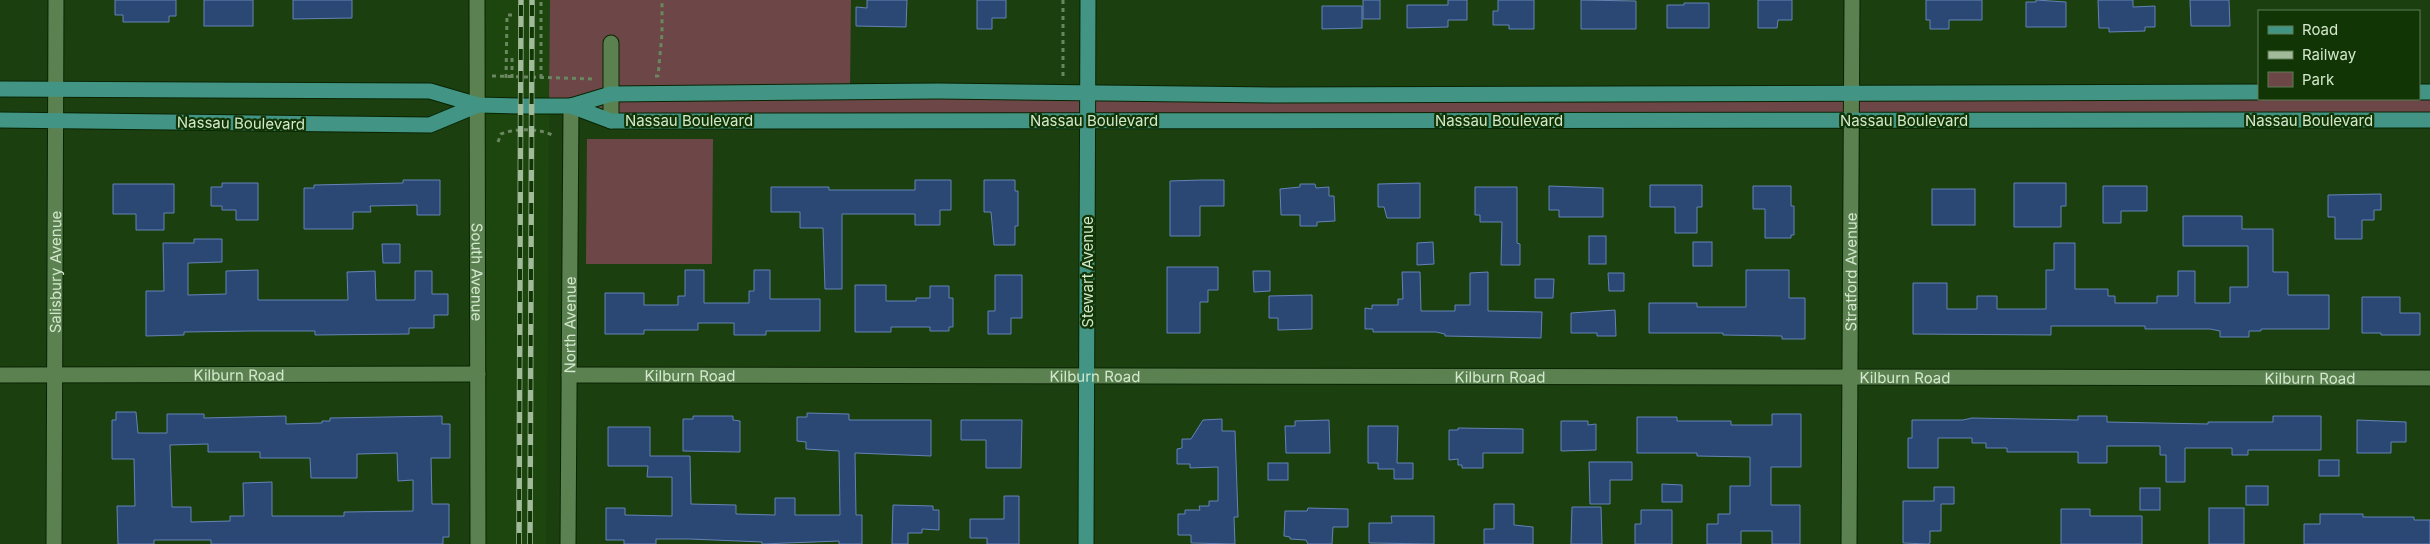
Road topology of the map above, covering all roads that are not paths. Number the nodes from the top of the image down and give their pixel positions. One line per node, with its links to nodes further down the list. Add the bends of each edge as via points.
1 (56, 0): 7 (street, Salisbury Avenue)
2 (477, 0): 12 (street, South Avenue)
3 (1088, 0): 11 (main road, Stewart Avenue)
4 (1852, 0): 8 (street, Stratford Avenue)
5 (611, 43): 10 (street)
6 (0, 89): 7 (main road, Nassau Boulevard)
7 (56, 89): 12 (main road, Nassau Boulevard, via 430,91); 15 (street, Salisbury Avenue)
8 (1852, 92): 9 (main road, Nassau Boulevard); 11 (main road, Nassau Boulevard); 17 (street, Stratford Avenue)
9 (2258, 92)
10 (611, 94): 11 (main road, Nassau Boulevard, via 938,91); 13 (main road, Nassau Boulevard); 19 (street)
11 (1088, 94): 16 (main road, Stewart Avenue)
12 (478, 104): 13 (main road, Nassau Boulevard); 15 (main road, Nassau Boulevard, via 430,126); 20 (street, South Avenue)
13 (571, 106): 19 (main road, Nassau Boulevard); 23 (street, North Avenue)
14 (0, 120): 15 (main road, Nassau Boulevard)
15 (56, 120): 22 (street, Salisbury Avenue)
16 (1087, 120): 17 (main road, Nassau Boulevard); 19 (main road, Nassau Boulevard); 24 (main road, Stewart Avenue)
17 (1851, 120): 18 (main road, Nassau Boulevard); 25 (street, Stratford Avenue)
18 (2430, 120)
19 (611, 121)
20 (478, 374): 22 (street, Kilburn Road); 28 (street, South Avenue)
21 (0, 375): 22 (street, Kilburn Road)
22 (54, 375): 27 (street, Salisbury Avenue)
23 (569, 375): 24 (street, Kilburn Road); 29 (street, North Avenue)
24 (1086, 376): 25 (street, Kilburn Road); 30 (main road, Stewart Avenue)
25 (1850, 376): 26 (street, Kilburn Road); 31 (street, Stratford Avenue)
26 (2430, 378)
27 (54, 544)
28 (478, 544)
29 (568, 544)
30 (1086, 544)
31 (1849, 544)

